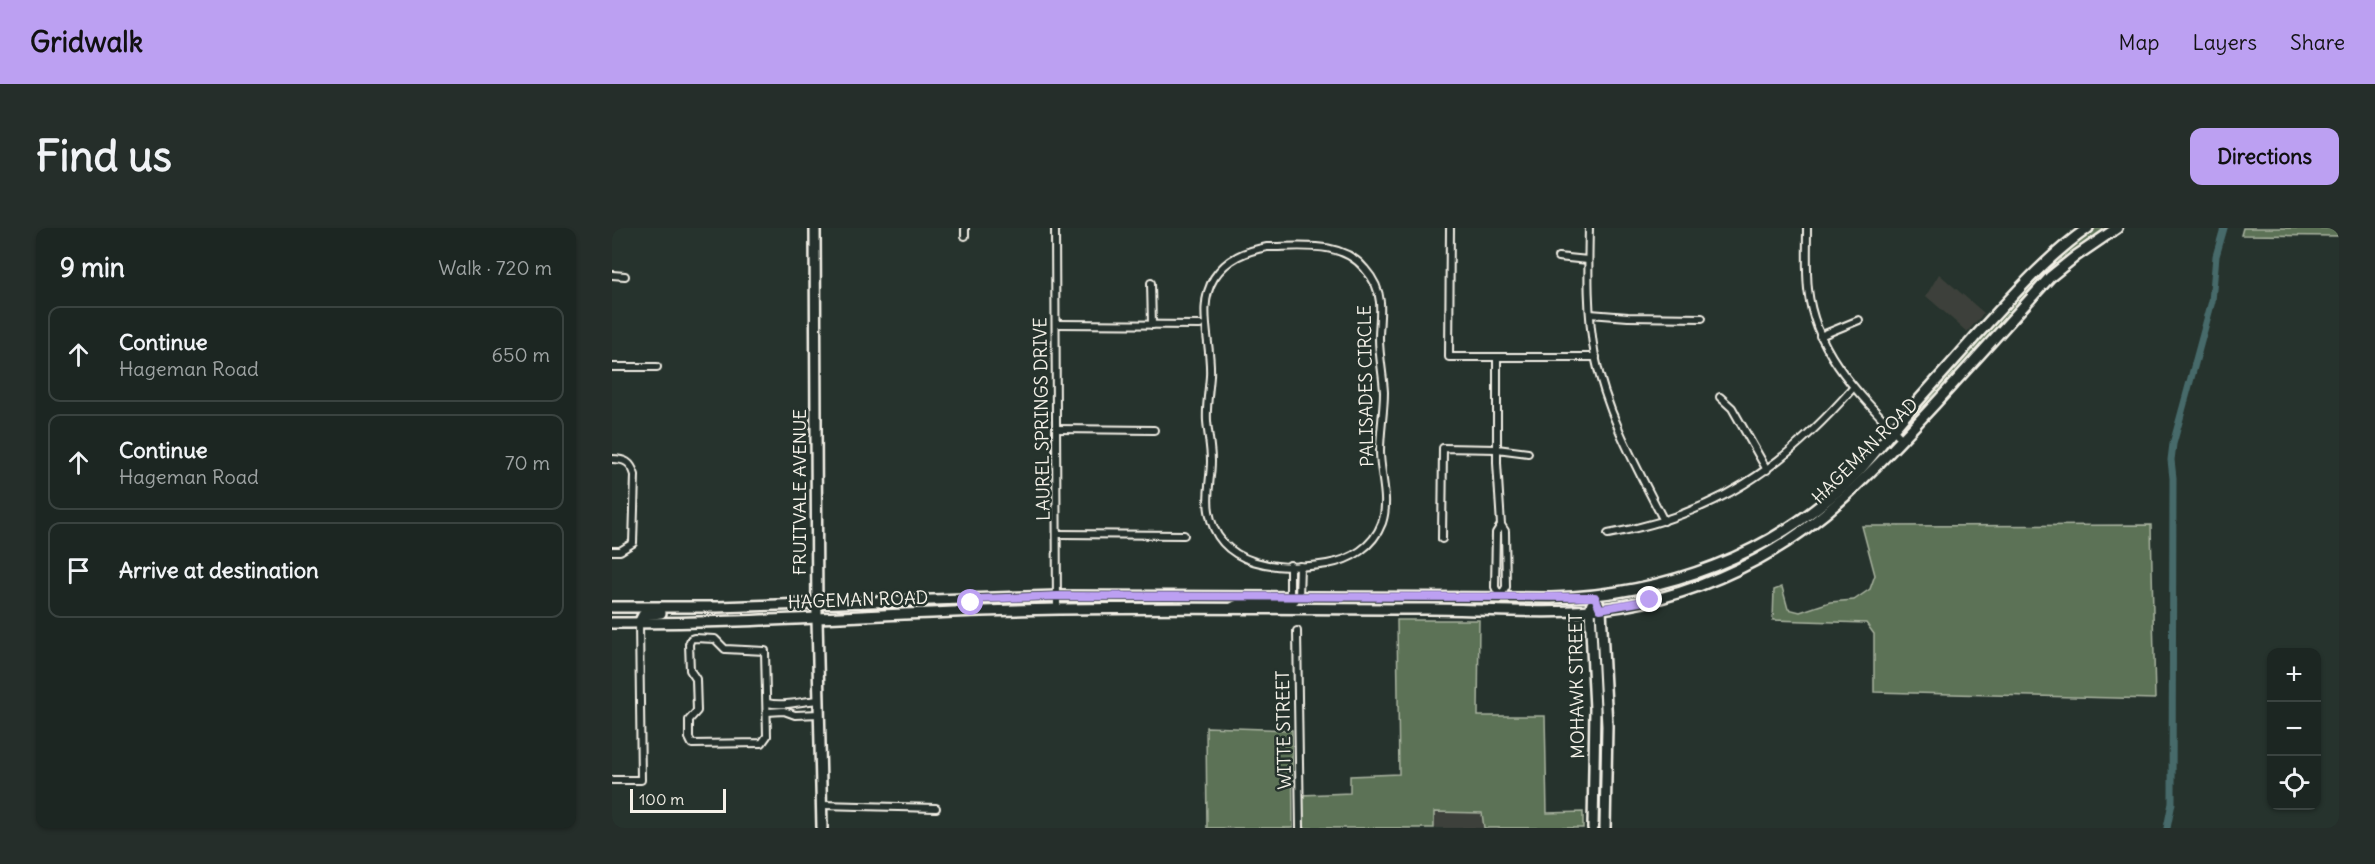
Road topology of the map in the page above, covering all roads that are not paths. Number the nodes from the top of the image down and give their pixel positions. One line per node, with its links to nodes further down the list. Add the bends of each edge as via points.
1 (815, 228): 52 (main road, FRUITVALE AVENUE)
2 (965, 228): 9 (street)
3 (1055, 228): 18 (street, LAUREL SPRINGS DRIVE)
4 (1449, 228): 22 (street, via 1449,357)
5 (1589, 228): 11 (street)
6 (1807, 228): 21 (street, via 1808,289)
7 (2088, 228): 30 (main road, HAGEMAN ROAD, via 2045,262)
8 (2117, 228): 31 (main road, HAGEMAN ROAD, via 2050,277)
9 (965, 236)
10 (1558, 257): 11 (street)
11 (1588, 260): 15 (street)
12 (612, 276): 13 (street)
13 (625, 276)
14 (1151, 283): 19 (street)
15 (1590, 314): 16 (street); 23 (street)
16 (1702, 318)
17 (1859, 320): 21 (street)
18 (1056, 324): 19 (street); 28 (street, LAUREL SPRINGS DRIVE)
19 (1152, 325): 20 (street)
20 (1200, 325)
21 (1820, 336): 26 (street)
22 (1497, 357): 23 (street); 32 (street)
23 (1596, 357): 36 (street, via 1612,413)
24 (612, 367): 25 (street)
25 (657, 367)
26 (1853, 388): 30 (street); 35 (street, via 1808,437)
27 (1720, 397): 35 (street, via 1732,408)
28 (1057, 429): 29 (street); 38 (street, LAUREL SPRINGS DRIVE)
29 (1154, 429)
30 (1893, 429): 31 (street); 50 (main road, HAGEMAN ROAD, via 1838,491 1777,535 1727,561 1680,579)
31 (1902, 439): 59 (main road, HAGEMAN ROAD, via 1839,504 1757,560 1680,592)
32 (1497, 449): 33 (street); 37 (street); 41 (street, via 1443,448)
33 (1528, 453)
34 (612, 459): 42 (street, via 623,459 635,475 633,543)
35 (1767, 470): 36 (street, via 1712,502)
36 (1664, 521): 40 (street)
37 (1501, 525): 49 (street, via 1505,531 1506,587); 49 (street, via 1496,533 1494,587)
38 (1058, 534): 39 (street); 47 (street, LAUREL SPRINGS DRIVE)
39 (1184, 534)
40 (1608, 534)
41 (1442, 539)
42 (612, 551)
43 (1290, 566): 44 (street, PALISADES CIRCLE); 44 (street, PALISADES CIRCLE, via 1254,563 1237,555 1213,528 1208,510 1208,293 1214,278 1237,256 1268,247 1316,247 1351,256 1375,283 1380,300 1379,355 1384,405 1380,454 1386,506 1382,524 1359,553 1342,561); 45 (street)
44 (1299, 566): 46 (street)
45 (1290, 577): 46 (street); 48 (street)
46 (1299, 578): 48 (street)
47 (1058, 596): 48 (main road, HAGEMAN ROAD); 51 (main road, HAGEMAN ROAD); 55 (street, LAUREL SPRINGS DRIVE)
48 (1294, 597): 49 (main road, HAGEMAN ROAD); 56 (main road, via 1286,603 1241,603)
49 (1500, 597): 50 (main road, HAGEMAN ROAD); 57 (main road, via 1495,603)
50 (1595, 597): 58 (main road, MOHAWK STREET); 59 (main road, MOHAWK STREET)
51 (978, 599): 52 (main road, HAGEMAN ROAD); 60 (main road, via 971,603 935,604)
52 (817, 604): 53 (main road, HAGEMAN ROAD); 61 (main road, FRUITVALE AVENUE)
53 (717, 606): 54 (main road, HAGEMAN ROAD); 63 (main road, via 695,613 643,615)
54 (612, 607)
55 (1057, 609): 56 (main road, HAGEMAN ROAD); 60 (main road, HAGEMAN ROAD)
56 (1230, 609): 57 (main road, HAGEMAN ROAD)
57 (1430, 609): 58 (main road, HAGEMAN ROAD)
58 (1590, 609): 59 (main road, HAGEMAN ROAD); 76 (main road, MOHAWK STREET, via 1595,708)
59 (1600, 609): 77 (main road, MOHAWK STREET, via 1607,726)
60 (911, 614): 61 (main road, HAGEMAN ROAD)
61 (817, 619): 63 (main road, HAGEMAN ROAD); 65 (main road, FRUITVALE AVENUE)
62 (612, 623): 63 (main road, HAGEMAN ROAD)
63 (639, 623): 71 (street, via 641,780)
64 (1297, 631): 75 (street, WITTE STREET)
65 (819, 700): 67 (street); 70 (main road, FRUITVALE AVENUE)
66 (766, 703): 67 (street); 69 (street); 69 (street, via 765,651 725,649 715,639 691,639 690,670 697,683 697,711 688,720 692,744 762,743 767,736)
67 (790, 703): 68 (street)
68 (790, 711): 69 (street); 70 (street, via 795,715)
69 (767, 712)
70 (820, 714): 72 (main road, FRUITVALE AVENUE)
71 (612, 780)
72 (822, 805): 73 (street); 74 (main road, FRUITVALE AVENUE)
73 (936, 808)
74 (822, 828)
75 (1300, 828)
76 (1593, 828)
77 (1605, 828)

